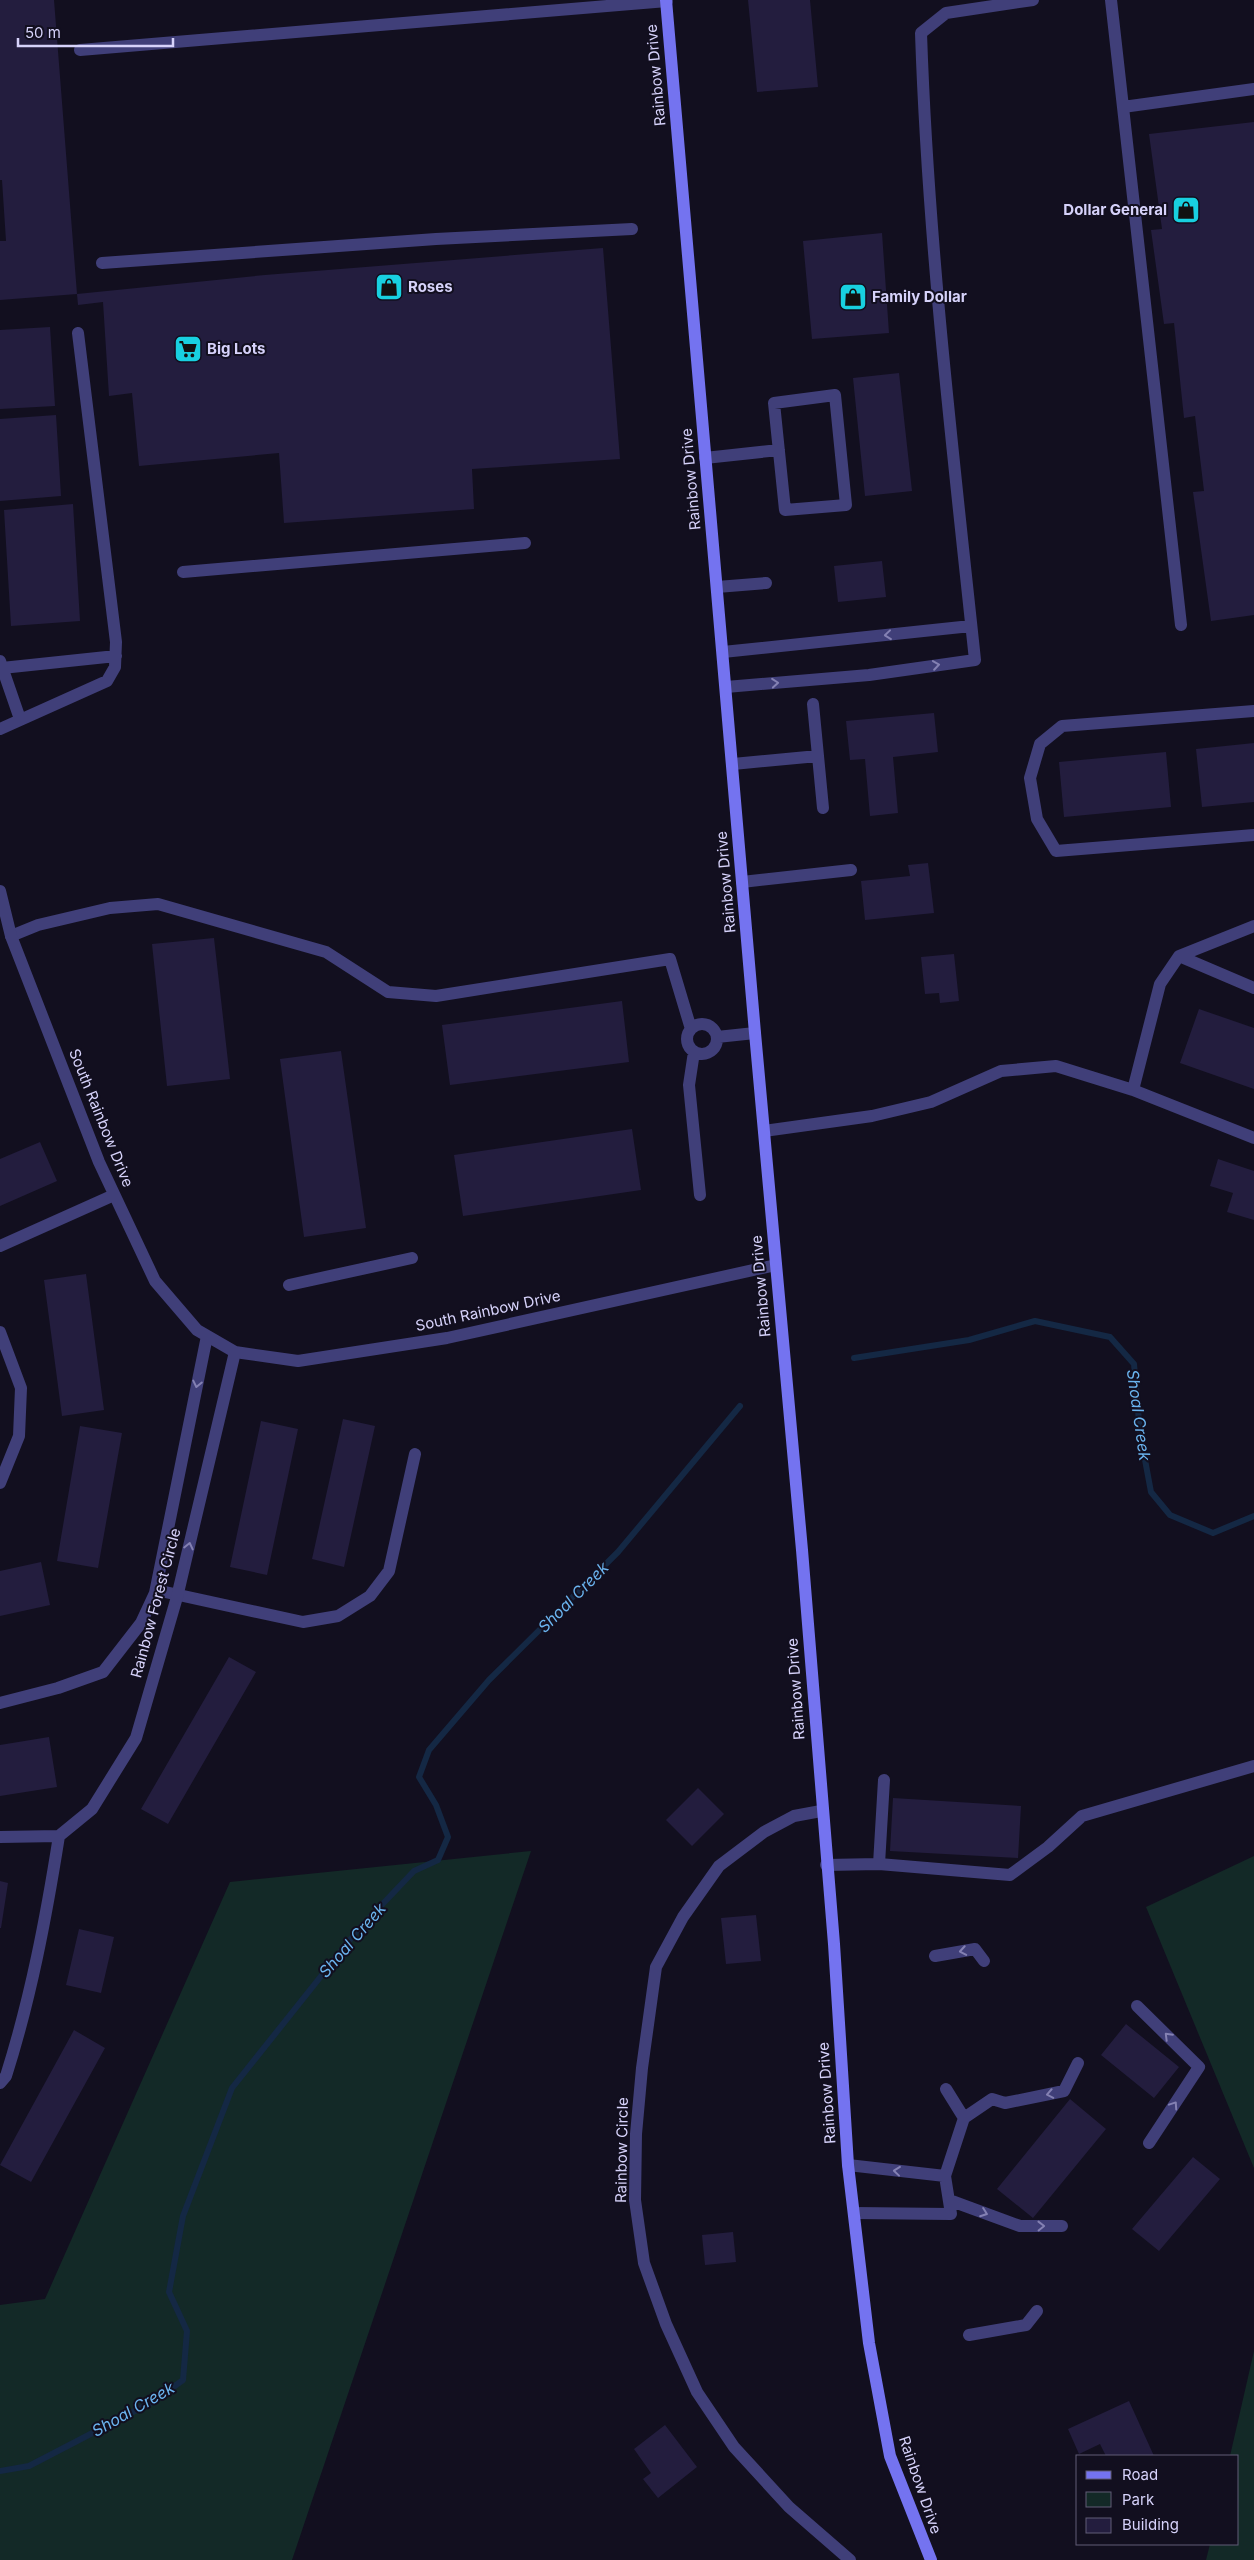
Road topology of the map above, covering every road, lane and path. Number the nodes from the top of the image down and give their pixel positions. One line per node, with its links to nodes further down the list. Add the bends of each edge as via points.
1 (666, 0): 5 (street); 12 (street, Rainbow Drive)
2 (1033, 0): 4 (street)
3 (1111, 0): 7 (street)
4 (972, 4): 18 (street, via 946,13 922,33 928,181)
5 (80, 50)
6 (1254, 89): 7 (street)
7 (1123, 107): 17 (street)
8 (632, 229): 9 (street, via 436,239)
9 (102, 264)
10 (78, 333): 20 (street)
11 (779, 450): 11 (street, via 785,510 846,505 835,395 774,403); 12 (street)
12 (705, 458): 16 (street, Rainbow Drive)
13 (525, 543): 14 (street)
14 (183, 572)
15 (766, 583): 16 (street)
16 (717, 587): 19 (street, Rainbow Drive)
17 (1181, 625)
18 (971, 626): 19 (street, one-way to 19); 22 (street, one-way to 18, via 975,660)
19 (723, 652): 22 (street, Rainbow Drive)
20 (116, 656): 21 (street); 25 (street, via 115,667 107,681)
21 (1, 664): 25 (street)
22 (726, 687): 28 (street, Rainbow Drive)
23 (812, 704): 27 (street)
24 (1254, 711): 30 (street, via 1062,726 1040,744 1030,778 1037,819 1056,852)
25 (20, 719): 26 (street)
26 (0, 730)
27 (818, 756): 28 (street); 29 (street)
28 (733, 764): 32 (street, Rainbow Drive)
29 (823, 808)
30 (1254, 835)
31 (851, 870): 32 (street)
32 (742, 882): 39 (street, Rainbow Drive)
33 (0, 891): 35 (street, South Rainbow Drive)
34 (1254, 926): 36 (street)
35 (6, 938): 38 (street, via 38,926 110,908 158,904 326,952 388,992 436,996 670,960); 45 (street, South Rainbow Drive)
36 (1179, 956): 37 (street); 42 (street, via 1160,984)
37 (1254, 988)
38 (691, 1028): 40 (street, via 710,1026); 41 (street, via 687,1041)
39 (755, 1033): 40 (street); 43 (street, Rainbow Drive)
40 (717, 1037): 41 (street, via 713,1050 700,1054)
41 (694, 1052): 46 (street, via 689,1085)
42 (1133, 1090): 43 (street, via 1056,1066 1001,1071 931,1102 872,1116); 44 (street)
43 (764, 1131): 49 (street, Rainbow Drive)
44 (1254, 1138)
45 (114, 1195): 47 (street); 52 (street, South Rainbow Drive, via 155,1281 197,1330)
46 (700, 1195)
47 (0, 1246)
48 (412, 1258): 50 (street)
49 (776, 1265): 53 (street, South Rainbow Drive, via 438,1340 298,1361); 61 (street, Rainbow Drive)
50 (289, 1285)
51 (0, 1332): 55 (street, via 21,1388 19,1436)
52 (207, 1336): 53 (street, South Rainbow Drive); 56 (street, one-way to 56)
53 (235, 1352): 57 (street, Rainbow Forest Circle, one-way to 53)
54 (415, 1454): 57 (street, via 389,1571 370,1596 338,1616 303,1622)
55 (0, 1484)
56 (156, 1590): 57 (street); 58 (street, via 141,1624 103,1672)
57 (178, 1594): 63 (street, Rainbow Forest Circle, via 136,1738 92,1809)
58 (0, 1703)
59 (1254, 1766): 64 (street, via 1082,1816 1048,1847 1010,1874)
60 (884, 1780): 64 (street)
61 (822, 1811): 65 (street, Rainbow Drive); 81 (street, Rainbow Circle, via 794,1816 764,1832 719,1866 683,1917 656,1967 636,2134 635,2200 644,2263 666,2324 698,2392 734,2447 776,2494)
62 (0, 1836): 63 (street)
63 (59, 1836): 70 (street, via 46,1920 24,2018 6,2076)
64 (879, 1864): 65 (street)
65 (826, 1865): 74 (street, Rainbow Drive)
66 (935, 1956): 67 (street, one-way to 66, via 975,1949)
67 (984, 1961)
68 (1138, 2006): 73 (street, one-way to 68, via 1199,2067)
69 (1078, 2063): 72 (street, one-way to 72, via 1064,2091 1005,2103 992,2098)
70 (0, 2083)
71 (946, 2089): 72 (street)
72 (964, 2118): 75 (street)
73 (1149, 2142)
74 (848, 2166): 75 (street, one-way to 74); 77 (street, Rainbow Drive)
75 (945, 2176): 76 (street)
76 (949, 2200): 77 (street, via 951,2214); 78 (street, one-way to 78, via 1020,2226)
77 (854, 2213): 82 (street, Rainbow Drive, via 869,2343 890,2456)
78 (1062, 2226)
79 (1036, 2311): 80 (street, via 1026,2325)
80 (969, 2335)
81 (850, 2560)
82 (931, 2560)

